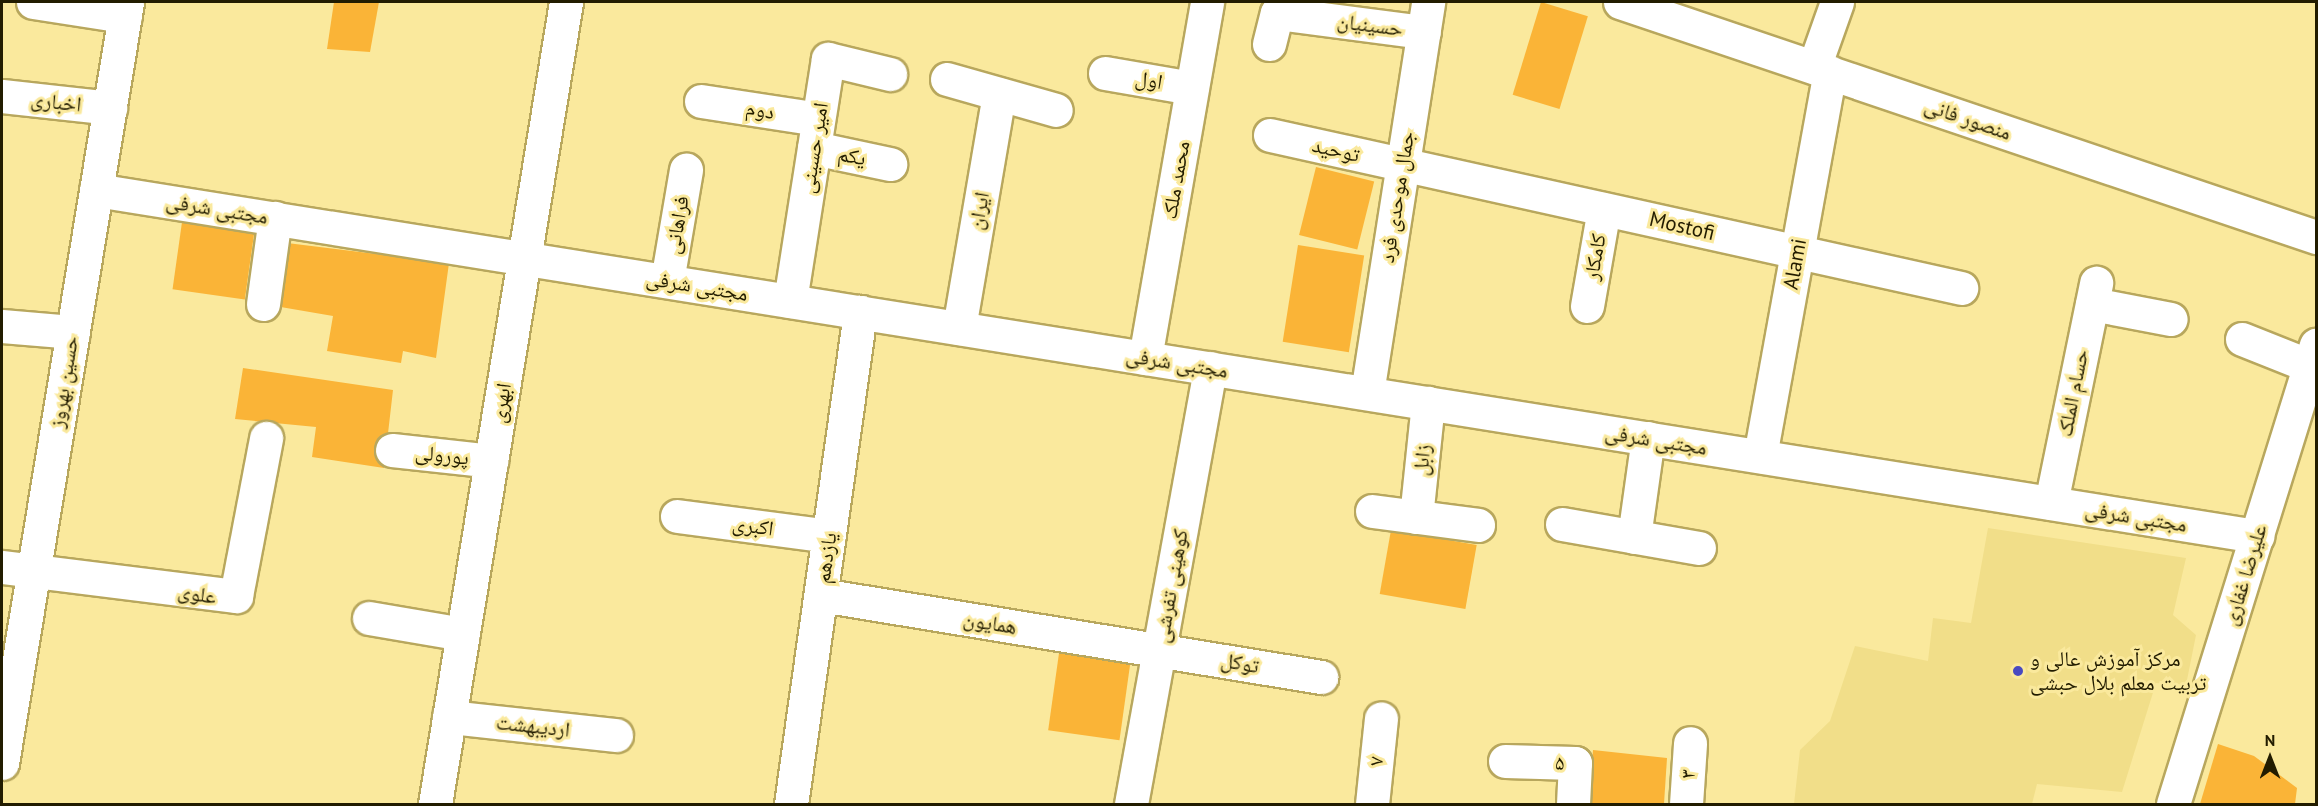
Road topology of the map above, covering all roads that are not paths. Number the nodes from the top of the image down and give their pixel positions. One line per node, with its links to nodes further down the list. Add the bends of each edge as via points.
1 (33, 2): 6 (street)
2 (566, 2): 29 (street, ابهری)
3 (1208, 2): 13 (street, محمد ملک)
4 (1620, 2): 9 (street, منصور فانی)
5 (1837, 2): 9 (street, Alami)
6 (126, 8): 17 (street, حسین بهروز)
7 (1426, 16): 8 (street, حسینیان, via 1277,13); 22 (street, جمال موحدی فرد)
8 (1269, 44)
9 (1822, 70): 27 (street, منصور فانی); 28 (street, Alami)
10 (1105, 73): 13 (street, اول)
11 (890, 74): 19 (street, امیر حسینی, via 828,59)
12 (947, 79): 14 (street)
13 (1192, 88): 42 (street, محمد ملک)
14 (999, 94): 18 (street); 38 (street, ایران)
15 (2, 96): 17 (street, اخباری)
16 (701, 101): 19 (street, دوم)
17 (110, 108): 24 (street, حسین بهروز)
18 (1056, 110)
19 (816, 134): 21 (street, یکم); 32 (street, امیر حسینی)
20 (1270, 135): 22 (street, توحید)
21 (890, 164)
22 (1402, 164): 25 (street, Mostofi); 44 (street, جمال موحدی فرد)
23 (686, 170): 30 (street, فراهانی)
24 (96, 190): 26 (street, مجتبی شرفی); 39 (street, حسین بهروز)
25 (1604, 209): 28 (street, Mostofi); 34 (street, کامکار)
26 (275, 218): 29 (street, مجتبی شرفی); 33 (street)
27 (2316, 237)
28 (1797, 252): 31 (street, Mostofi); 49 (street, Alami)
29 (524, 258): 30 (street, مجتبی شرفی); 50 (street, ابهری)
30 (667, 281): 32 (street, مجتبی شرفی)
31 (1961, 288)
32 (790, 301): 35 (street, مجتبی شرفی)
33 (263, 304)
34 (1587, 306)
35 (860, 312): 38 (street, مجتبی شرفی); 57 (street, یازدهم)
36 (2171, 319): 51 (street, حسام الملک, via 2094,293)
37 (2, 326): 39 (street)
38 (959, 328): 42 (street, مجتبی شرفی)
39 (73, 332): 62 (street, حسین بهروز)
40 (2242, 339): 41 (street)
41 (2313, 355): 58 (street, علیرضا غفاری)
42 (1145, 358): 43 (street, مجتبی شرفی)
43 (1210, 368): 44 (street, مجتبی شرفی); 66 (street, کوهینی تفرشی)
44 (1367, 393): 45 (street, مجتبی شرفی)
45 (1428, 403): 47 (street, مجتبی شرفی); 54 (street, زابل)
46 (266, 438): 62 (street, علوی, via 236,596)
47 (1648, 438): 49 (street, مجتبی شرفی); 59 (street)
48 (392, 450): 50 (street, پورولی)
49 (1760, 456): 51 (street, مجتبی شرفی)
50 (492, 461): 65 (street, ابهری)
51 (2051, 503): 58 (street, مجتبی شرفی)
52 (1372, 511): 54 (street)
53 (677, 516): 57 (street, اکبری)
54 (1416, 517): 56 (street)
55 (1562, 524): 59 (street)
56 (1478, 525)
57 (829, 536): 63 (street, یازدهم)
58 (2257, 536): 81 (street, علیرضا غفاری)
59 (1634, 537): 60 (street)
60 (1699, 548)
61 (2, 567): 62 (street)
62 (33, 568): 68 (street, حسین بهروز)
63 (820, 595): 66 (street, همایون); 76 (street, یازدهم)
64 (369, 618): 65 (street)
65 (463, 634): 69 (street, ابهری)
66 (1159, 650): 67 (street, توکل); 77 (street, کوهینی تفرشی)
67 (1321, 677)
68 (8, 685): 74 (street, حسین بهروز)
69 (449, 717): 71 (street, اردیبهشت); 75 (street, ابهری)
70 (1381, 718): 78 (street, ۷)
71 (616, 735)
72 (1690, 742): 80 (street, ۳)
73 (1505, 761): 79 (street, ۵, via 1575,763)
74 (2, 763)
75 (435, 804)
76 (791, 804)
77 (1131, 804)
78 (1372, 804)
79 (1573, 804)
80 (1686, 804)
81 (2174, 804)

